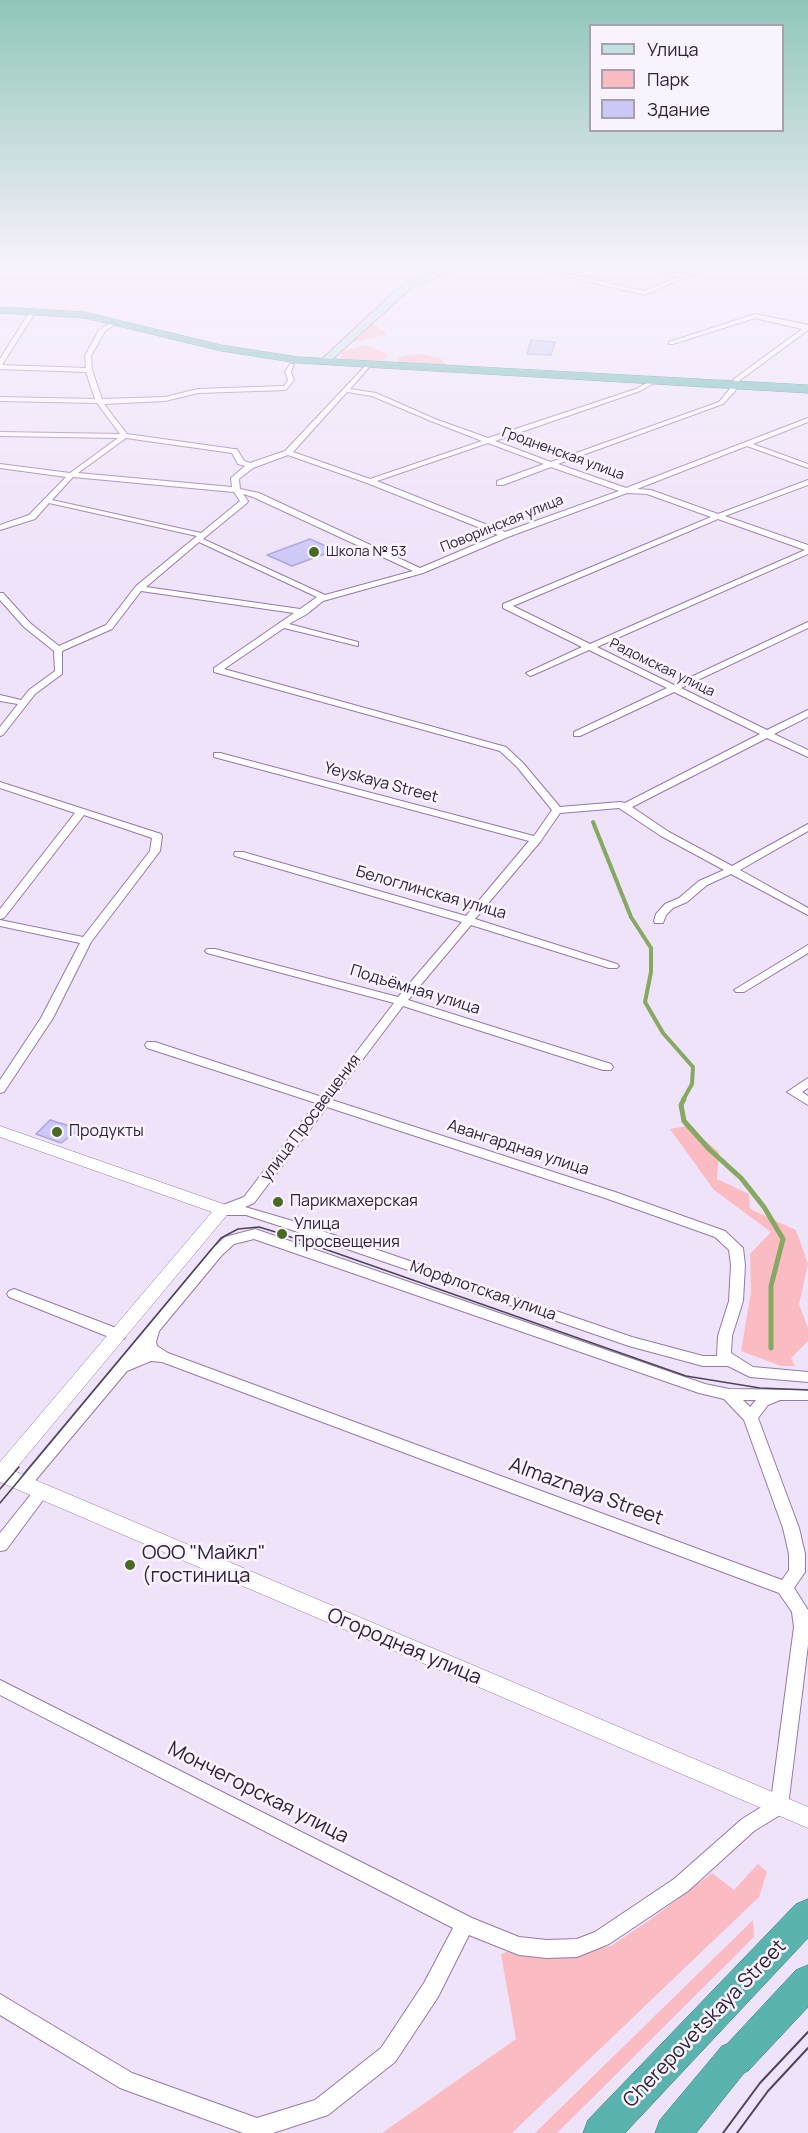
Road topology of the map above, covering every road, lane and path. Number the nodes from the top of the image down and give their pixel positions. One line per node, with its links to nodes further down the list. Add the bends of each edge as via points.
1 (27, 367): 7 (street)
2 (89, 367): 7 (street)
3 (291, 367): 13 (street, via 288,372 291,380 286,388 198,391 165,399)
4 (367, 367): 10 (street)
5 (396, 367): 8 (highway)
6 (754, 367): 9 (street)
7 (89, 370): 13 (street)
8 (654, 381): 9 (highway); 17 (street, via 638,390)
9 (734, 386): 11 (highway); 20 (street, via 721,403)
10 (345, 390): 17 (street, Гродненская улица, via 374,394); 19 (street)
11 (808, 391)
12 (0, 399): 13 (street)
13 (99, 401): 16 (street)
14 (808, 420): 18 (street, Поворинская улица)
15 (0, 434): 16 (street)
16 (125, 436): 22 (street, via 234,451 241,462); 24 (street)
17 (488, 441): 20 (street, Гродненская улица); 25 (street)
18 (747, 444): 23 (street); 29 (street, Поворинская улица)
19 (288, 453): 22 (street); 25 (street)
20 (550, 464): 27 (street); 29 (street, Гродненская улица)
21 (0, 466): 24 (street)
22 (250, 466): 28 (street, via 235,478)
23 (808, 466)
24 (71, 475): 28 (street); 30 (street)
25 (370, 482): 33 (street)
26 (808, 482): 31 (street)
27 (500, 483)
28 (236, 490): 34 (street, via 244,501); 36 (street, via 256,495)
29 (626, 491): 31 (street, Гродненская улица, via 648,492); 33 (street, Поворинская улица)
30 (48, 501): 32 (street, via 32,517); 34 (street)
31 (717, 517): 35 (street, Гродненская улица); 44 (street, Радомская улица, via 506,606)
32 (0, 528)
33 (505, 535): 36 (street, Поворинская улица)
34 (199, 537): 37 (street); 39 (street)
35 (808, 549): 44 (street)
36 (420, 571): 39 (street, Поворинская улица)
37 (139, 588): 40 (street); 45 (street, via 109,627)
38 (0, 595): 45 (street, via 27,625)
39 (325, 598): 40 (street, Поворинская улица)
40 (304, 612): 41 (street, Поворинская улица)
41 (283, 625): 43 (street); 58 (street, Поворинская улица, via 218,670 503,749)
42 (808, 625): 47 (street)
43 (355, 644)
44 (588, 647): 46 (street); 47 (street, Радомская улица)
45 (58, 650): 49 (street, via 59,672)
46 (530, 673)
47 (674, 690): 52 (street); 53 (street, Радомская улица)
48 (0, 698): 49 (street)
49 (24, 703): 51 (street)
50 (808, 713): 53 (street)
51 (0, 733)
52 (577, 734)
53 (767, 734): 54 (street, Радомская улица); 57 (street)
54 (808, 754)
55 (217, 755): 61 (street, Yeyskaya Street)
56 (0, 785): 59 (street)
57 (625, 807): 58 (street); 63 (street, via 665,834)
58 (557, 810): 61 (street, улица Просвещения)
59 (82, 811): 65 (street); 69 (street, via 157,836 155,851 142,871)
60 (808, 826): 63 (street)
61 (536, 840): 66 (street, улица Просвещения)
62 (239, 854): 66 (street, Белоглинская улица)
63 (733, 870): 64 (street); 67 (street, via 703,883 669,906)
64 (808, 912)
65 (0, 916)
66 (470, 921): 72 (street, Белоглинская улица); 74 (street, улица Просвещения)
67 (659, 921)
68 (0, 923): 69 (street)
69 (86, 941): 78 (street, via 47,1018)
70 (808, 948): 73 (street)
71 (211, 951): 74 (street, Подъёмная улица)
72 (613, 966)
73 (741, 990)
74 (401, 1001): 76 (street, Подъёмная улица); 80 (street, улица Просвещения)
75 (151, 1045): 80 (street, Авангардная улица)
76 (607, 1067)
77 (808, 1082): 79 (street, via 793,1092)
78 (0, 1089)
79 (808, 1101)
80 (323, 1103): 82 (street, улица Просвещения, via 249,1200); 87 (street, Авангардная улица, via 720,1234 735,1248 738,1265 736,1301 725,1336 724,1354)
81 (0, 1131): 82 (street, Морфлотская улица)
82 (223, 1210): 85 (street, улица Просвещения); 87 (street, Морфлотская улица, via 246,1211 288,1224 629,1341 703,1361)
83 (14, 1294): 85 (street)
84 (153, 1328): 86 (street, via 151,1349); 88 (street); 90 (street, Морфлотская улица, via 230,1240 255,1234 704,1389)
85 (119, 1335): 94 (street, улица Просвещения)
86 (163, 1357): 88 (street, via 150,1356); 97 (street, Almaznaya Street)
87 (730, 1361): 89 (street, via 750,1372)
88 (119, 1368): 95 (street)
89 (808, 1377)
90 (729, 1394): 91 (street, Морфлотская улица); 93 (street)
91 (783, 1395): 92 (street, Морфлотская улица); 93 (street, via 763,1401)
92 (808, 1395)
93 (750, 1417): 97 (street, via 782,1499 797,1554 797,1572)
94 (1, 1475): 95 (street, Огородная улица)
95 (32, 1488): 96 (street); 99 (street, Огородная улица)
96 (0, 1545)
97 (785, 1588): 99 (street, via 800,1610 802,1627)
98 (0, 1687): 102 (street, Мончегорская улица)
99 (779, 1806): 100 (street, Огородная улица); 102 (street, Мончегорская улица, via 748,1825 681,1885 602,1938 577,1948 519,1946)
100 (808, 1818)
101 (808, 1915): 105 (highway, Cherepovetskaya Street)
102 (465, 1924): 104 (street, via 431,1990 388,2055 321,2108 257,2128 127,2081)
103 (808, 1982): 106 (highway, via 734,2058)
104 (0, 2004)
105 (601, 2133)
106 (673, 2133)

